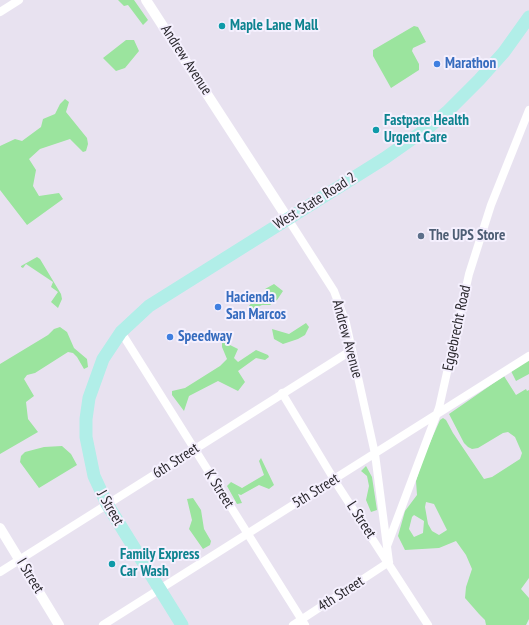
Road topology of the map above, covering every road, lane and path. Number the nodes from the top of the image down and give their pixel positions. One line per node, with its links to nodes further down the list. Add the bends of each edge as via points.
1 (19, 0): 3 (street)
2 (146, 0): 6 (street, Andrew Avenue)
3 (0, 12)
4 (529, 17): 6 (main road, West State Road 2, via 504,52 447,112 385,158)
5 (529, 110): 12 (street, Eggebrecht Road, via 490,205 469,274)
6 (288, 219): 7 (main road, West State Road 2, via 165,295 134,318); 8 (street, Andrew Avenue, via 337,296)
7 (121, 332): 10 (main road, West State Road 2, via 106,354); 13 (street, K Street)
8 (352, 350): 11 (street, 6th Street); 14 (street, Andrew Avenue)
9 (529, 356): 12 (street, 5th Street)
10 (96, 376): 16 (main road, J Street, via 89,398 86,437 94,476)
11 (282, 394): 13 (street, 6th Street); 15 (street, L Street)
12 (436, 416): 14 (street, 5th Street); 19 (street, Eggebrecht Road)
13 (194, 449): 16 (street, 6th Street); 18 (street, K Street)
14 (375, 454): 15 (street, 5th Street); 19 (street, Andrew Avenue)
15 (336, 479): 18 (street, 5th Street); 21 (street, L Street)
16 (107, 504): 20 (street, 6th Street); 23 (main road, J Street)
17 (0, 528): 20 (street, I Street)
18 (248, 534): 23 (street, 5th Street); 24 (street, K Street)
19 (387, 546): 21 (street, Andrew Avenue)
20 (20, 560): 22 (street, 6th Street); 25 (street, I Street)
21 (389, 562): 24 (street, 4th Street); 29 (street, L Street)
22 (0, 572)
23 (160, 590): 26 (street, 5th Street); 27 (main road, J Street)
24 (304, 622): 28 (street, 4th Street)
25 (59, 625)
26 (103, 625)
27 (182, 625)
28 (293, 625)
29 (428, 625)

